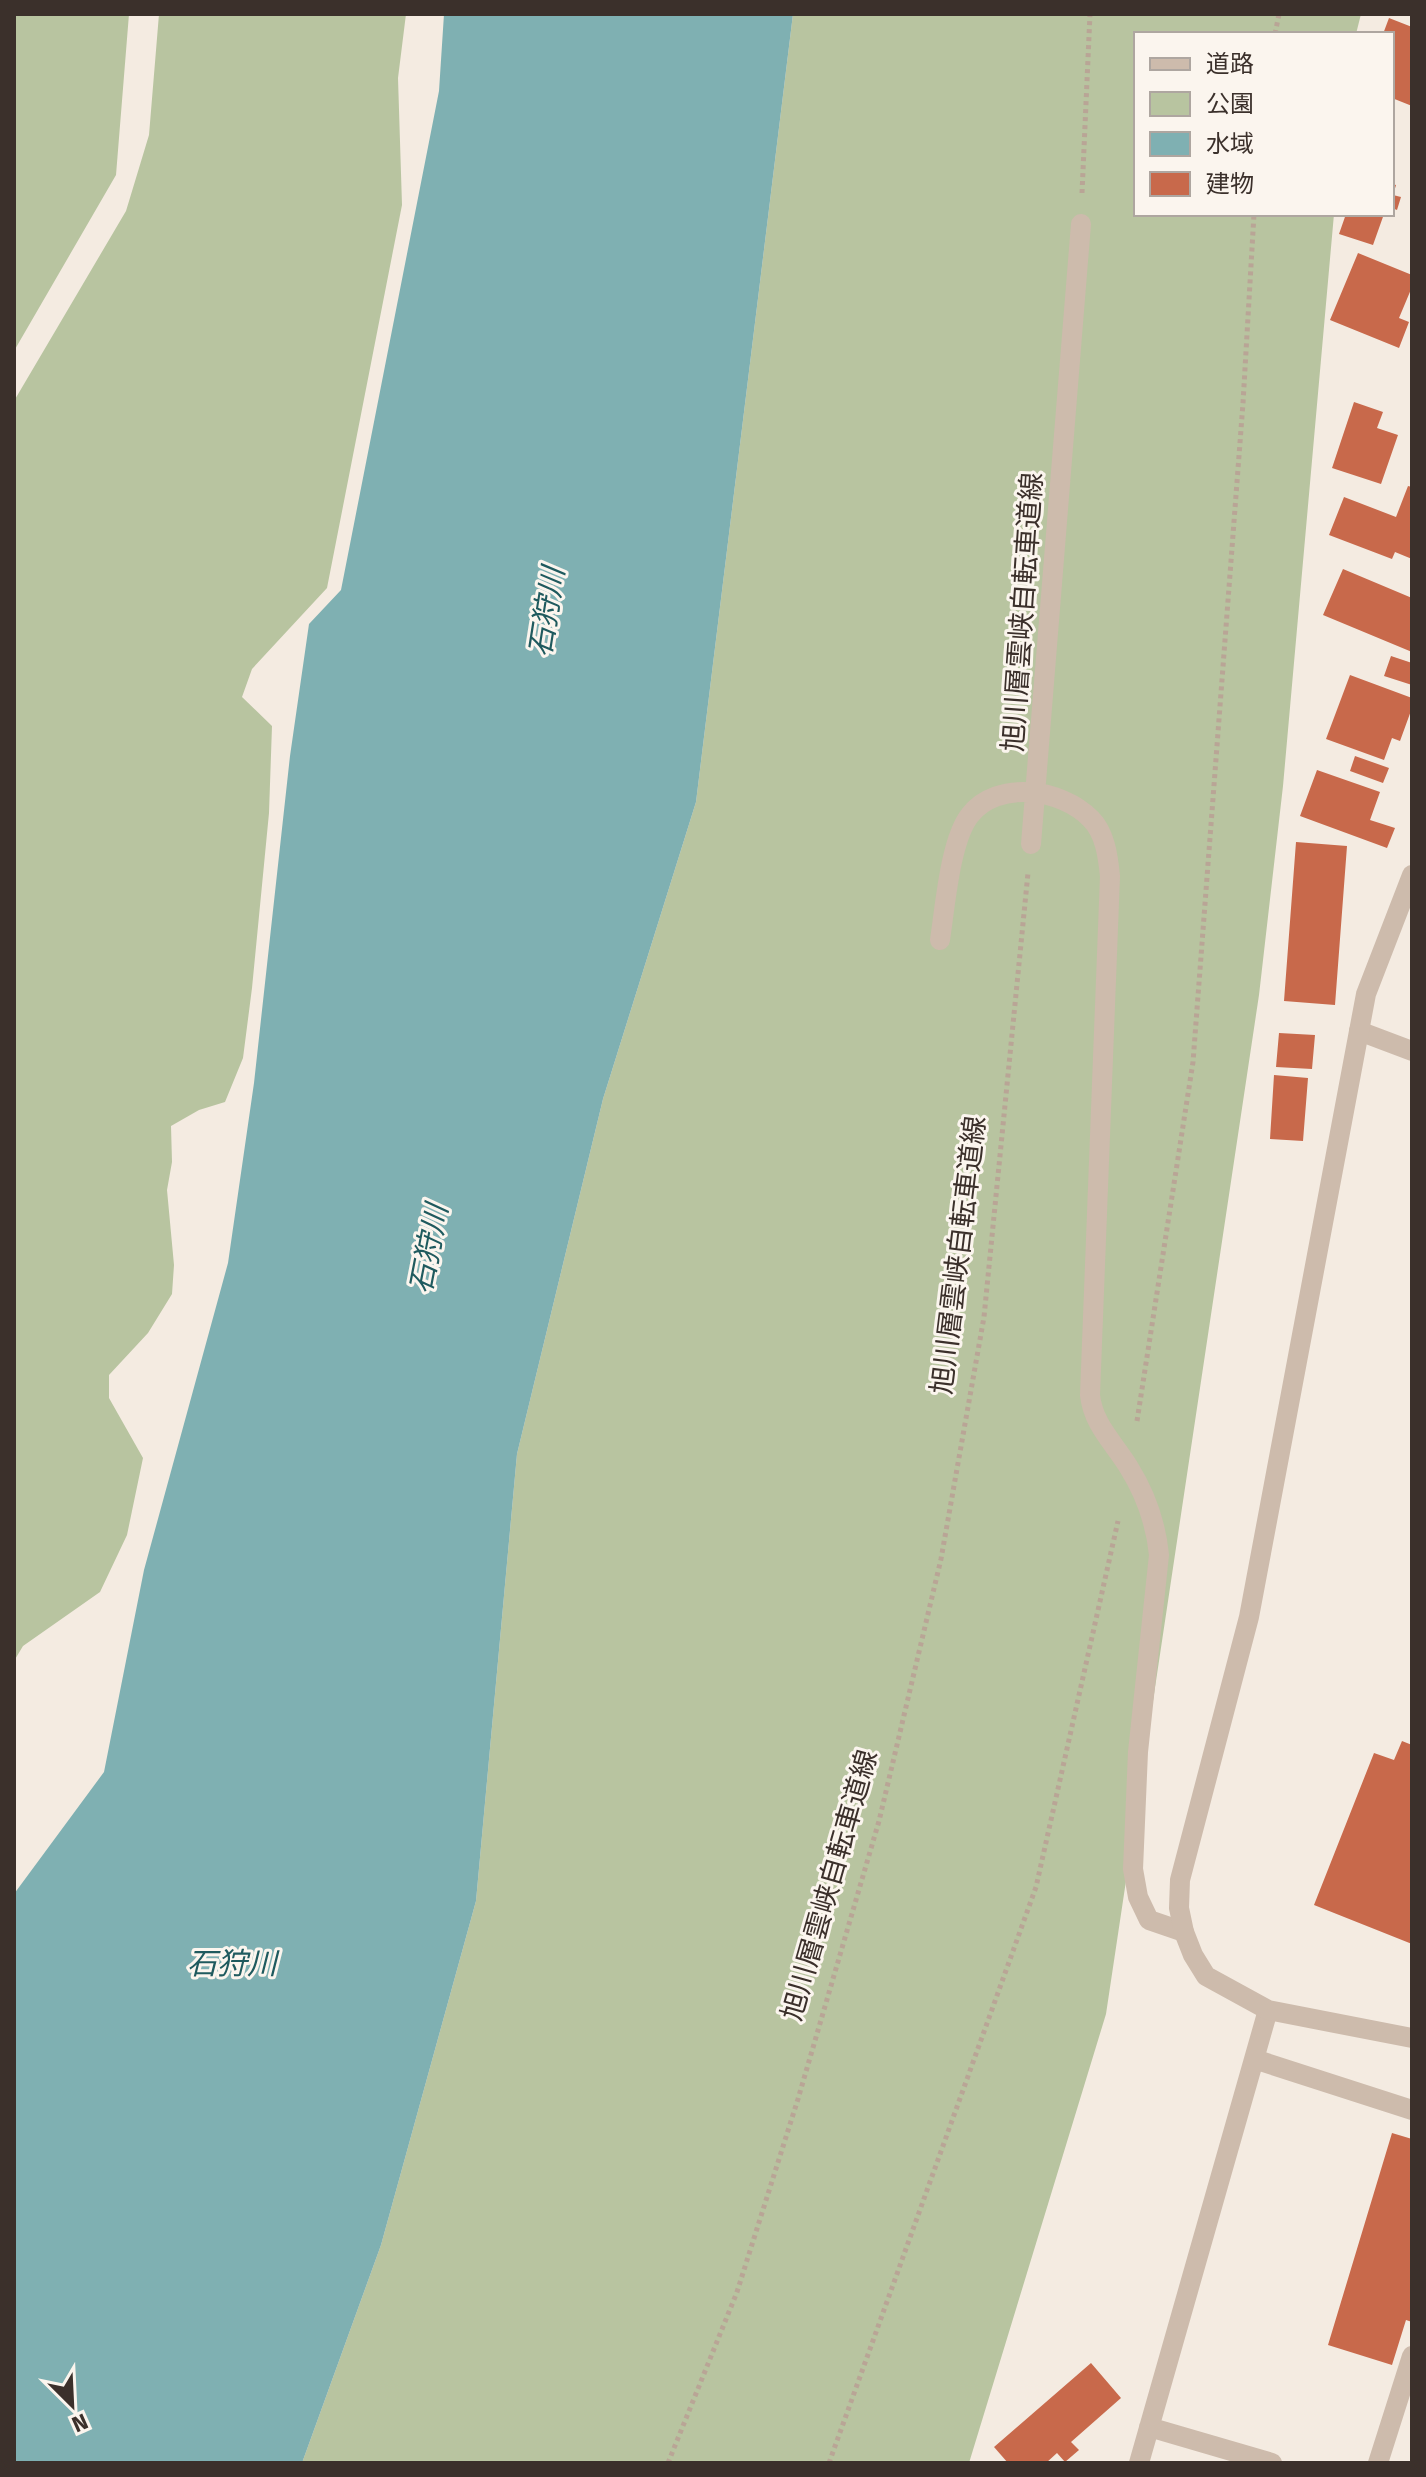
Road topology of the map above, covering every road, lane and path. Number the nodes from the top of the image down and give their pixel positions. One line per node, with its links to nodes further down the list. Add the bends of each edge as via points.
1 (1090, 14): 2 (path)
2 (1081, 224): 3 (street, 旭川層雲峡自転車道線)
3 (1037, 792): 4 (street, 旭川層雲峡自転車道線); 6 (street, via 1001,794 981,802 968,818 958,837); 9 (street, via 1073,805 1093,820 1107,848 1090,1395 1096,1421 1129,1468 1157,1535 1133,1869 1149,1920)
4 (1031, 844): 16 (path, 旭川層雲峡自転車道線, via 984,1317 941,1559 879,1821 798,2099 737,2292)
5 (1412, 875): 7 (street, via 1366,994)
6 (940, 940)
7 (1359, 1031): 8 (street); 9 (street, via 1249,1617 1180,1880)
8 (1412, 1051)
9 (1184, 1932): 10 (street, via 1206,1976)
10 (1268, 2010): 11 (street); 12 (street)
11 (1412, 2038)
12 (1254, 2059): 13 (street); 15 (street)
13 (1412, 2110)
14 (1412, 2356): 19 (street)
15 (1149, 2427): 17 (street); 18 (street)
16 (668, 2463)
17 (1139, 2463)
18 (1272, 2463)
19 (1378, 2463)

